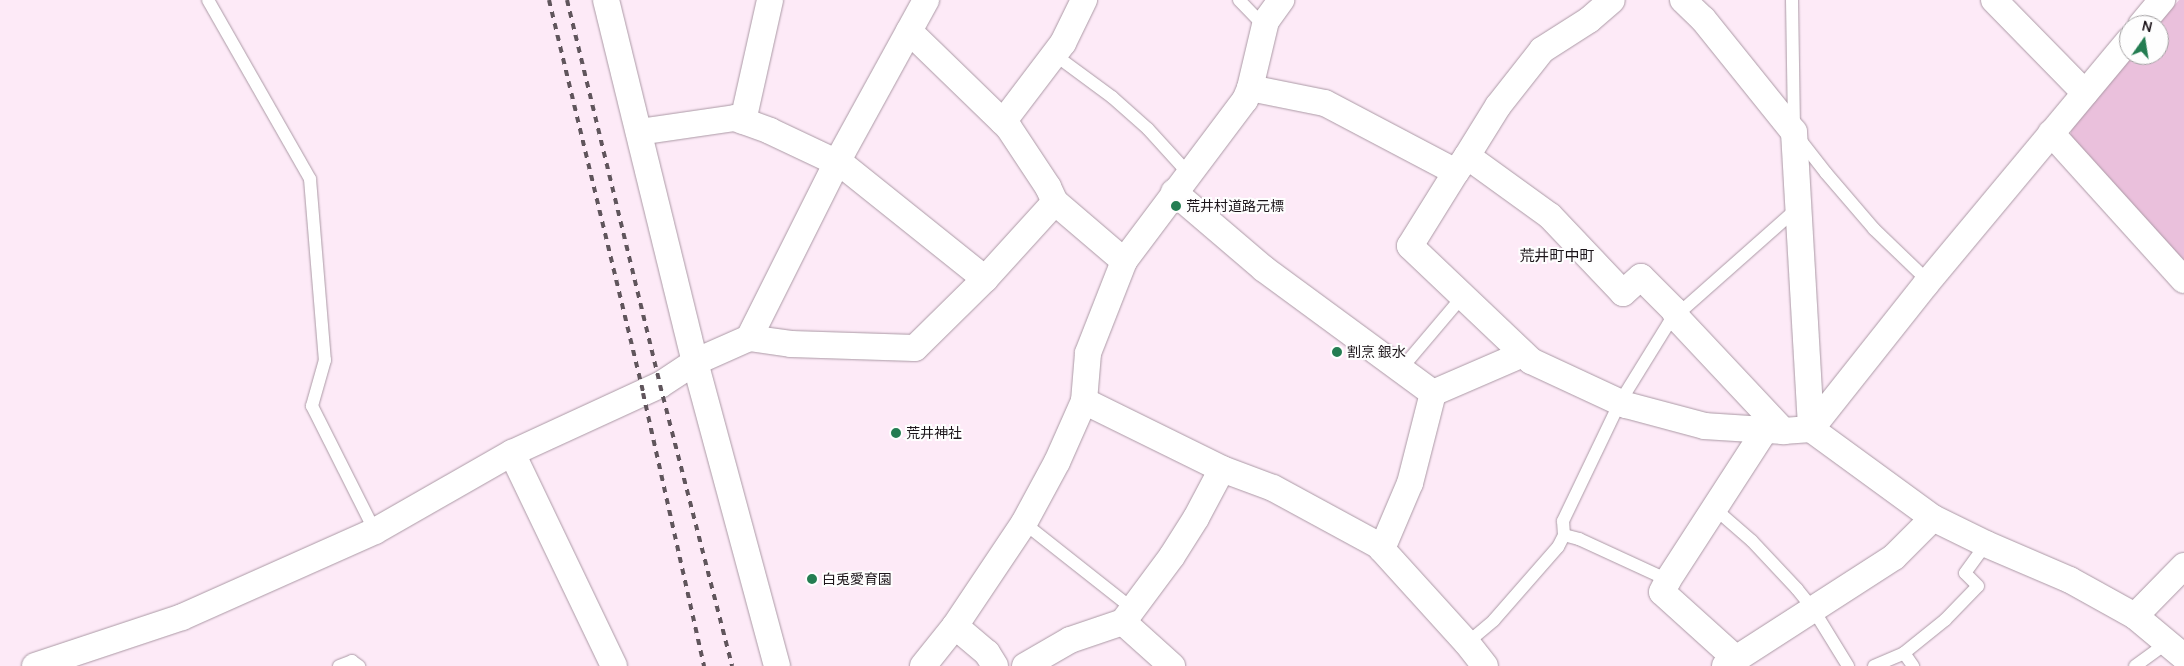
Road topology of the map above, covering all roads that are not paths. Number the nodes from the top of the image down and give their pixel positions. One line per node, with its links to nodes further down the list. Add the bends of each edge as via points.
1 (208, 0): 50 (lane, via 310,179 324,360 312,406)
2 (606, 0): 22 (street)
3 (770, 0): 20 (street)
4 (1084, 0): 17 (street)
5 (1239, 0): 14 (lane)
6 (1281, 0): 14 (street)
7 (1612, 0): 26 (street, via 1589,20 1542,50 1498,106)
8 (1683, 0): 23 (street, via 1703,19)
9 (1792, 0): 23 (lane)
10 (1994, 0): 19 (street)
11 (2162, 0): 13 (street)
12 (918, 2): 15 (street)
13 (2149, 15)
14 (1265, 27): 18 (street)
15 (909, 31): 21 (street); 25 (street)
16 (2119, 52): 19 (street)
17 (1055, 55): 21 (street); 27 (lane, via 1112,97 1148,129)
18 (1250, 88): 26 (street, via 1325,103); 27 (street, via 1245,100)
19 (2085, 93): 24 (street)
20 (743, 121): 22 (street, via 734,118); 25 (street)
21 (1002, 122): 28 (street)
22 (638, 132): 38 (street)
23 (1794, 132): 29 (street); 33 (lane, via 1874,229)
24 (2051, 133): 32 (street); 33 (street)
25 (837, 162): 31 (street); 36 (street)
26 (1462, 164): 34 (street, via 1410,246); 35 (street, via 1550,216 1623,293 1641,277)
27 (1181, 182): 30 (street); 39 (street, via 1264,269)
28 (1055, 202): 30 (street); 31 (street)
29 (1799, 207): 35 (lane); 43 (street)
30 (1124, 261): 41 (street, via 1088,353)
31 (985, 279): 36 (street, via 916,348 791,344)
32 (2184, 280)
33 (1928, 281): 43 (street)
34 (1463, 296): 37 (street); 39 (lane)
35 (1676, 315): 42 (lane); 44 (street)
36 (749, 338): 38 (street)
37 (1523, 354): 40 (street); 42 (street, via 1531,361)
38 (695, 362): 45 (street, via 660,385); 68 (street)
39 (1400, 369): 40 (street)
40 (1433, 393): 53 (street, via 1410,484)
41 (1084, 401): 46 (street); 49 (street, via 1057,462)
42 (1620, 402): 44 (street, via 1705,426); 51 (lane, via 1564,521)
43 (1811, 429): 44 (street); 48 (street)
44 (1774, 431): 47 (street)
45 (512, 453): 50 (street); 67 (street)
46 (1222, 469): 53 (street, via 1274,488); 57 (street, via 1172,556)
47 (1714, 508): 55 (street); 56 (lane, via 1752,541)
48 (1933, 518): 52 (street); 56 (street, via 1894,557)
49 (1024, 523): 57 (lane); 59 (street)
50 (376, 530): 64 (street, via 182,617)
51 (1564, 535): 55 (lane); 62 (lane, via 1558,547 1494,620)
52 (1986, 544): 58 (street, via 2070,580); 61 (lane, via 1965,573 1978,586 1945,620)
53 (1382, 549): 62 (street)
54 (2184, 566): 58 (street)
55 (1668, 580): 63 (street, via 1662,592)
56 (1814, 609): 63 (street); 73 (lane)
57 (1128, 615): 71 (street, via 1070,640); 72 (street)
58 (2135, 616): 60 (street)
59 (955, 626): 69 (street); 70 (street, via 987,652)
60 (2175, 650): 76 (lane)
61 (1904, 652): 74 (lane); 75 (lane)
62 (1472, 657)
63 (1730, 662)
64 (35, 666)
65 (339, 666): 66 (lane, via 352,661)
66 (359, 666)
67 (614, 666)
68 (777, 666)
69 (923, 666)
70 (995, 666)
71 (1025, 666)
72 (1172, 666)
73 (1848, 666)
74 (1874, 666)
75 (1913, 666)
76 (2135, 666)

